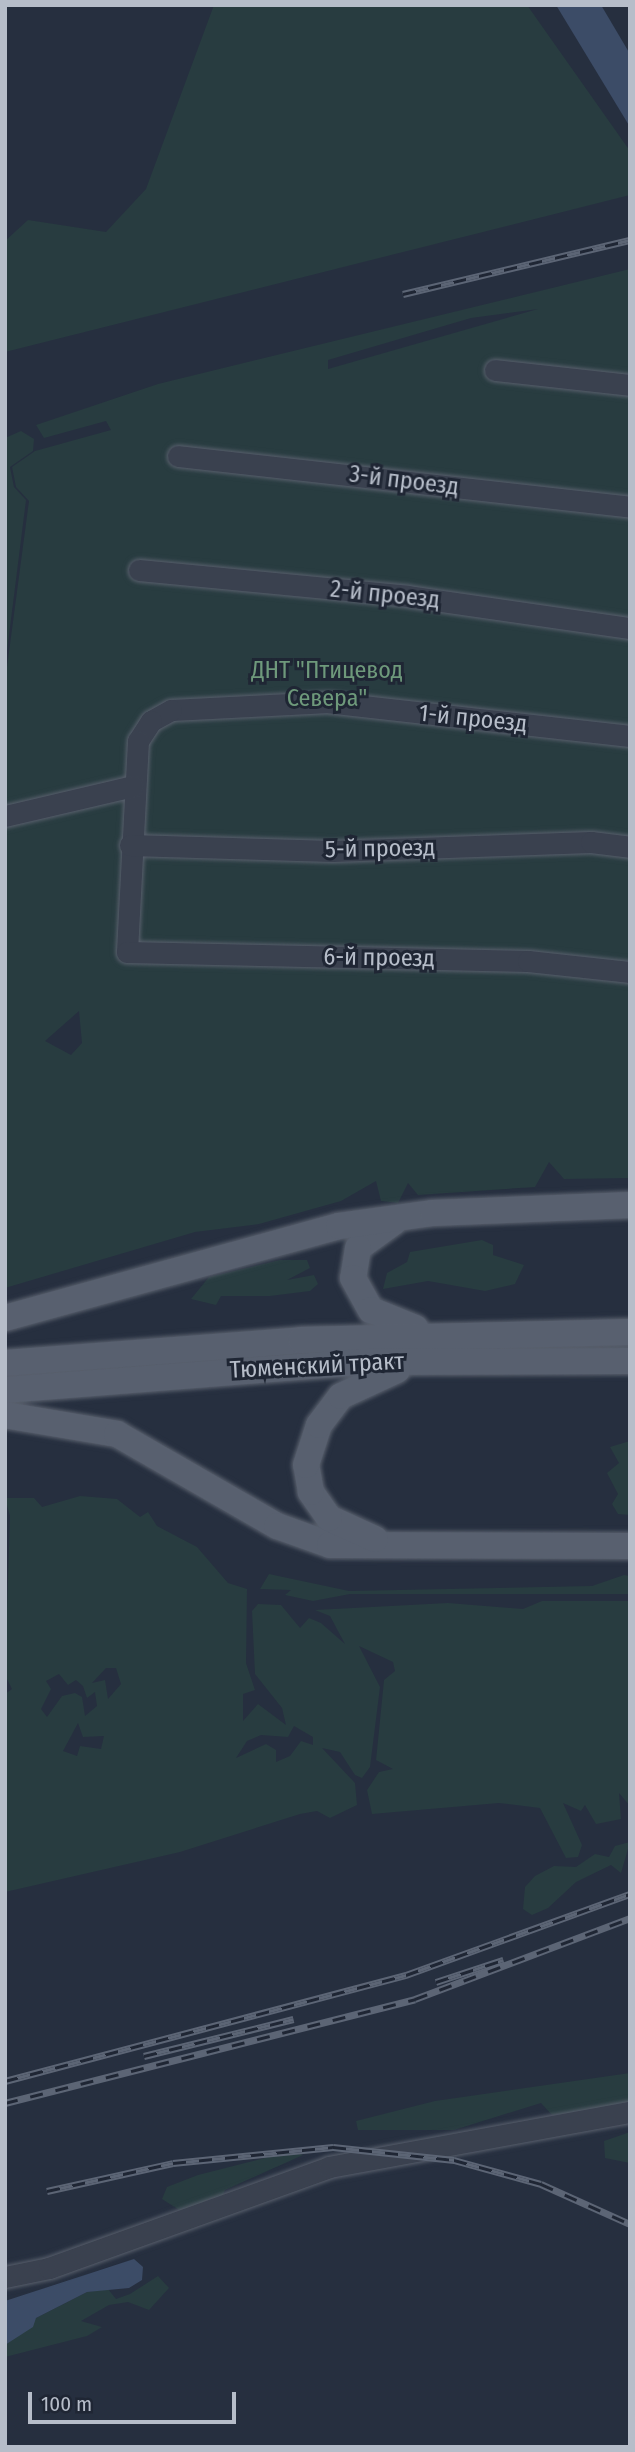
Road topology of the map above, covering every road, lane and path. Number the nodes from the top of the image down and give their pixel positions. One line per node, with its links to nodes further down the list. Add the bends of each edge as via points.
1 (495, 370): 2 (street)
2 (630, 385)
3 (178, 456): 4 (street, 3-й проезд)
4 (630, 507)
5 (139, 570): 6 (street, 2-й проезд, via 407,596)
6 (630, 628)
7 (630, 736): 8 (street, 1-й проезд, via 329,702 171,710 150,721 138,741)
8 (133, 786): 9 (street); 10 (street)
9 (5, 816)
10 (130, 845): 11 (street, 5-й проезд, via 332,851 591,842); 12 (street, 6-й проезд, via 127,952 528,961)
11 (630, 847)
12 (630, 972)
13 (630, 1205): 14 (main road)
14 (433, 1213): 15 (main road, via 288,1237); 17 (main road, via 368,1236 353,1262 353,1278 362,1300 385,1319)
15 (5, 1318)
16 (630, 1332): 17 (main road, Тюменский тракт)
17 (446, 1335): 20 (main road, Тюменский тракт)
18 (630, 1361): 19 (main road, Тюменский тракт)
19 (447, 1362): 21 (main road, Тюменский тракт, via 260,1368); 24 (main road, via 355,1385 318,1425 306,1465 311,1492 329,1518 366,1538)
20 (5, 1363)
21 (5, 1390)
22 (5, 1415): 24 (main road, via 88,1427 141,1444 277,1526 314,1541)
23 (630, 1546): 24 (main road)
24 (428, 1548)
25 (630, 2112): 26 (street, via 328,2167 49,2268)
26 (5, 2277)

